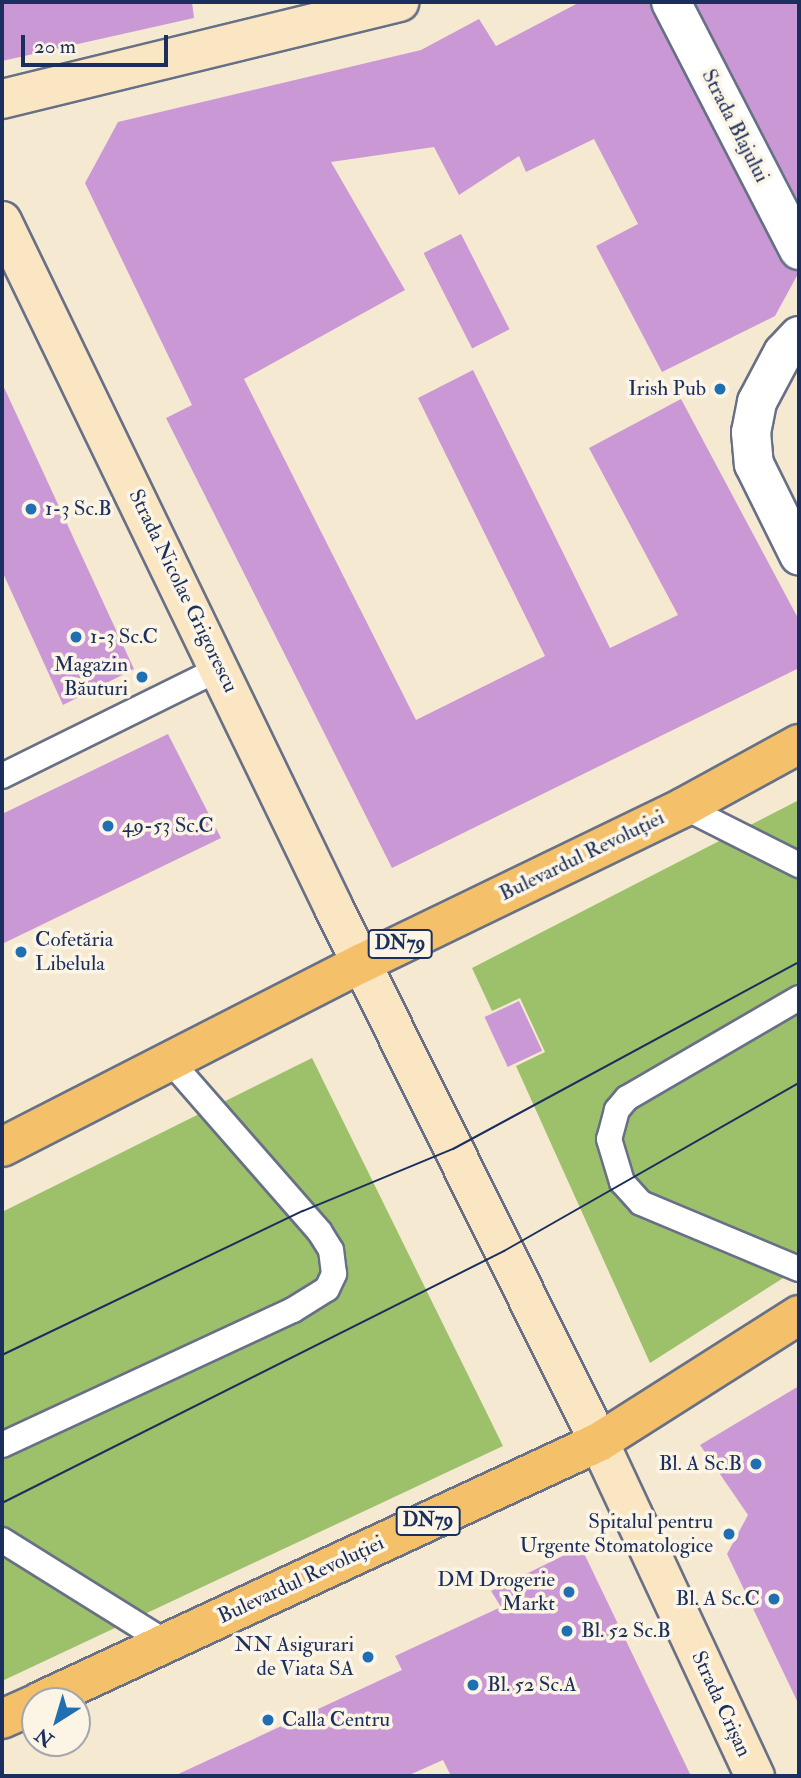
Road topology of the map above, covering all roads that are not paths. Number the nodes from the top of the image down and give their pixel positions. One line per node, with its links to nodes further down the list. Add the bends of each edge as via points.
1 (400, 2): 3 (main road)
2 (671, 2): 5 (street, Strada Blajului)
3 (2, 99)
4 (2, 221): 8 (main road, Strada Nicolae Grigorescu)
5 (799, 250)
6 (799, 337): 7 (street, via 783,354 757,402 751,432 754,464)
7 (799, 555)
8 (221, 668): 10 (lane); 13 (main road, Strada Nicolae Grigorescu)
9 (799, 744): 11 (main road, Bulevardul Revoluției / DN79)
10 (2, 776)
11 (684, 807): 12 (lane); 13 (main road, Bulevardul Revoluției / DN79)
12 (799, 865)
13 (362, 963): 15 (main road, Bulevardul Revoluției / DN79); 19 (main road, DN79)
14 (799, 998): 17 (lane, via 627,1098 617,1110 609,1139 622,1182 641,1203)
15 (170, 1061): 16 (main road, Bulevardul Revoluției / DN79); 20 (lane, via 319,1231 331,1250 334,1274 327,1289 293,1310)
16 (2, 1147)
17 (799, 1269)
18 (799, 1315): 19 (main road, Bulevardul Revoluției / DN79)
19 (599, 1442): 22 (main road, Bulevardul Revoluției / DN79); 26 (main road, Strada Crișan)
20 (2, 1445)
21 (2, 1539): 22 (lane)
22 (167, 1643): 23 (main road, Bulevardul Revoluției / DN79)
23 (71, 1687)
24 (21, 1710): 25 (main road)
25 (2, 1719)
26 (755, 1776)

